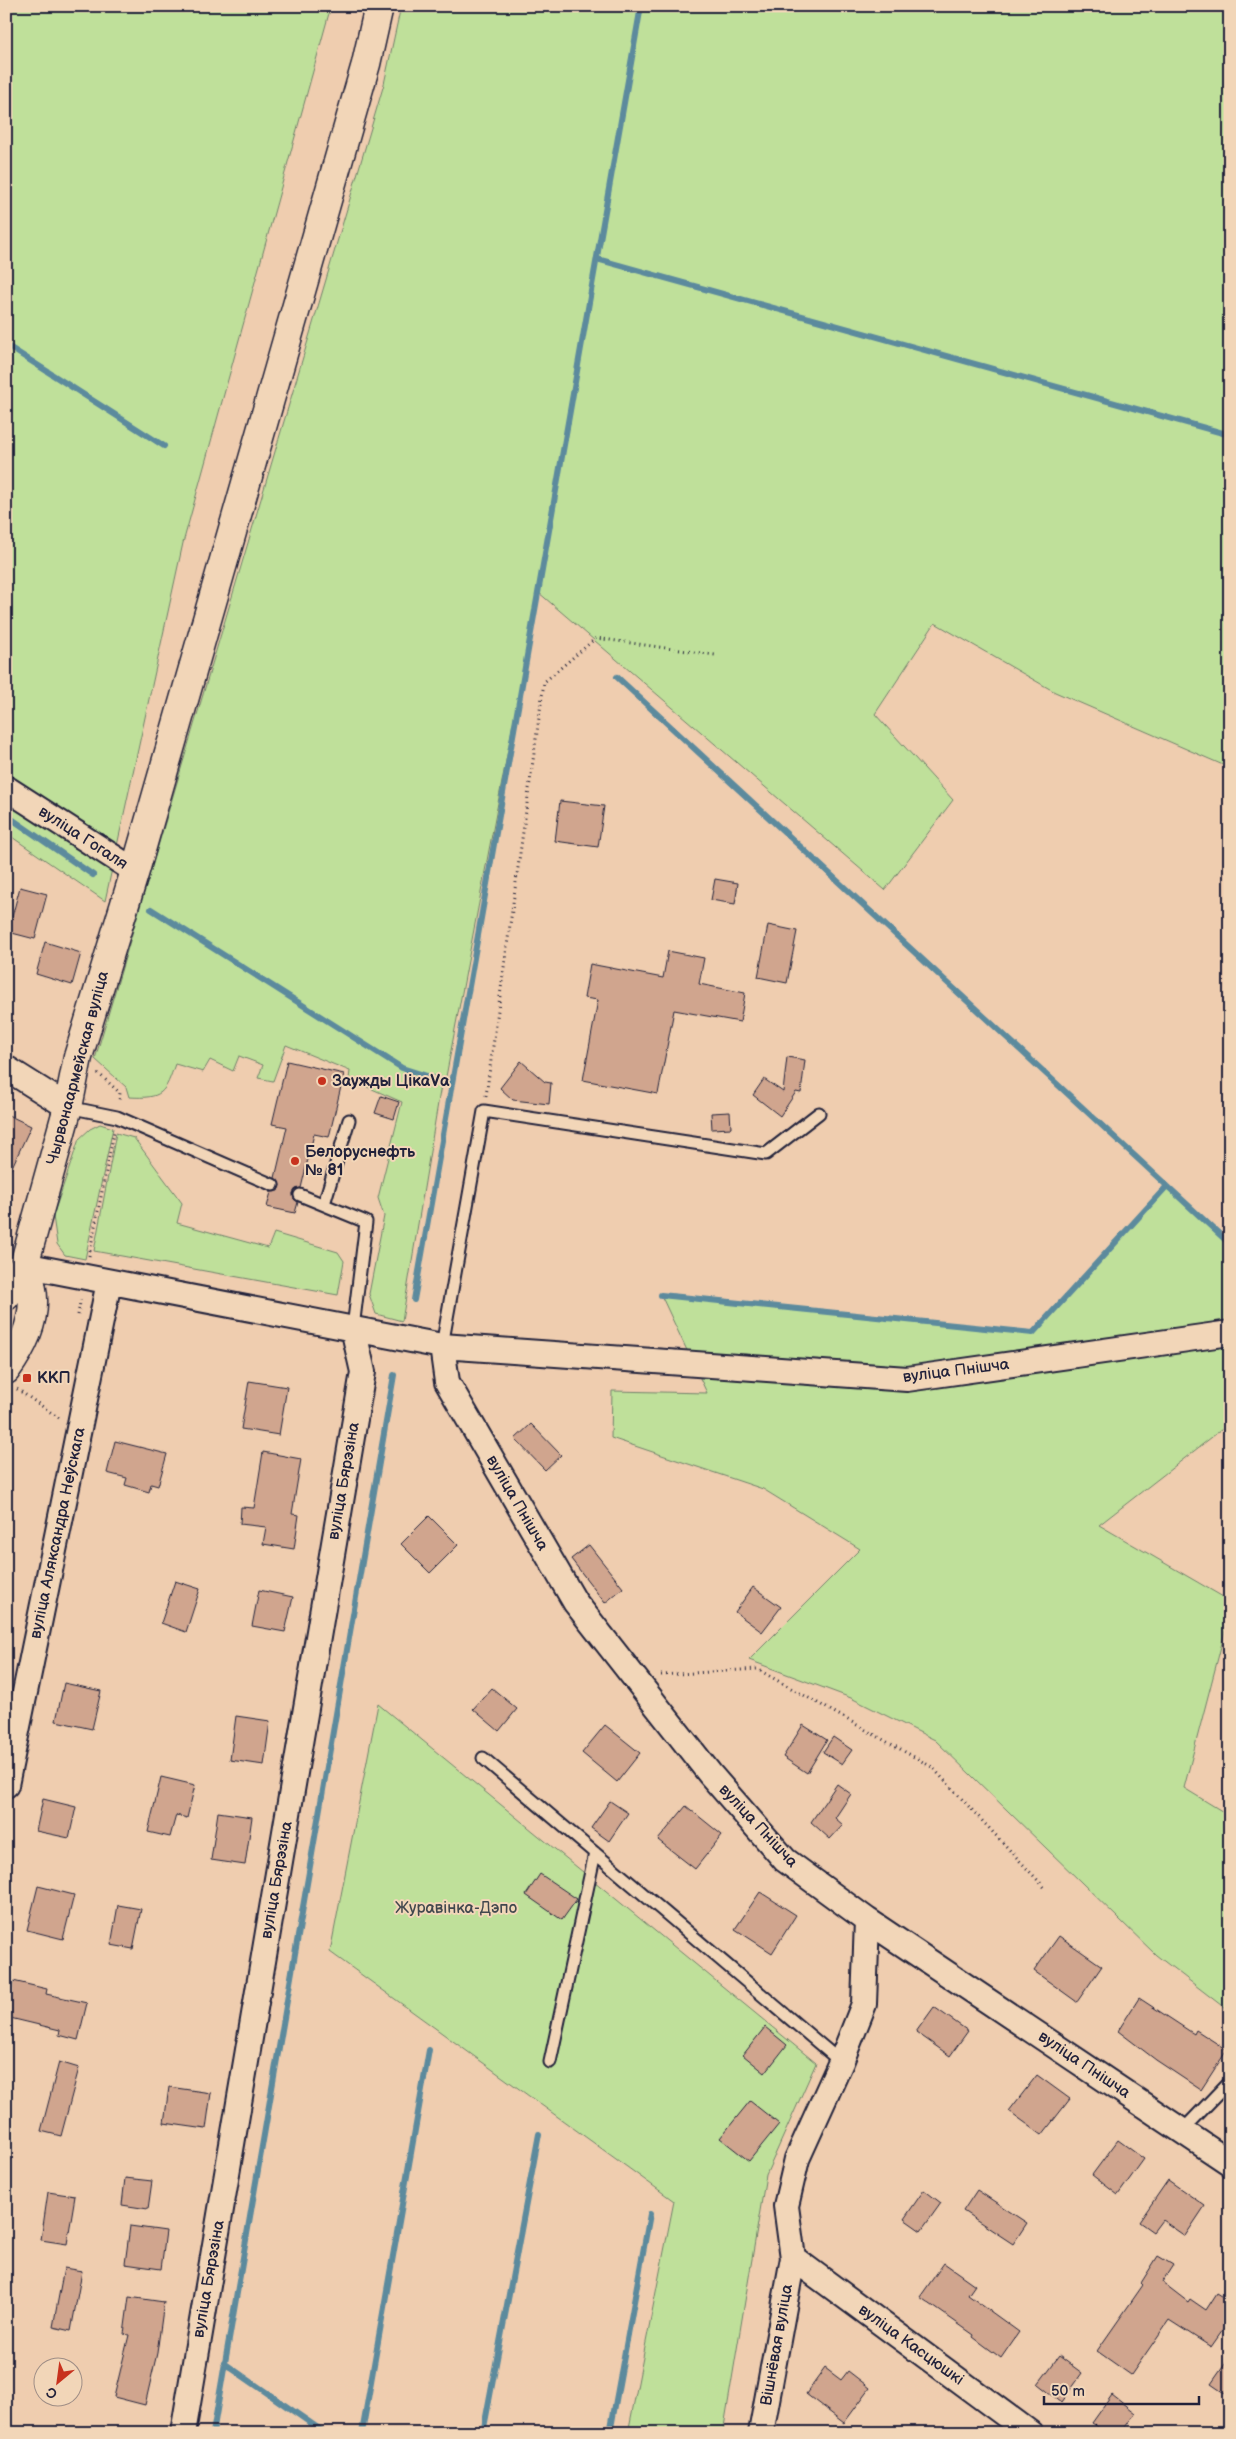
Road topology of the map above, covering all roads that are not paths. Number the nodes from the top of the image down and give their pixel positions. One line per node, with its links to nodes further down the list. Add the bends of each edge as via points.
1 (379, 6): 3 (main road, Чырвонаармейская вуліца, via 366,64)
2 (6, 788): 3 (street, вуліца Гогаля)
3 (135, 871): 5 (main road, Чырвонаармейская вуліца, via 78,1057)
4 (6, 1068): 5 (street)
5 (68, 1107): 8 (lane, via 117,1117); 11 (main road, Чырвонаармейская вуліца)
6 (819, 1113): 16 (lane, via 766,1154 484,1111)
7 (349, 1120): 10 (lane)
8 (273, 1186)
9 (300, 1195): 10 (lane)
10 (324, 1204): 14 (lane, via 366,1222)
11 (24, 1266): 12 (street, вуліца Пнішча); 13 (main road, Чырвонаармейская вуліца); 17 (main road, via 32,1280 34,1301 30,1326)
12 (109, 1282): 14 (street, вуліца Пнішча); 19 (street, вуліца Аляксандра Неўскага)
13 (6, 1296)
14 (353, 1328): 16 (street, вуліца Пнішча); 28 (street, вуліца Бярэзіна, via 363,1372)
15 (1230, 1333): 16 (street, вуліца Пнішча, via 907,1379)
16 (442, 1346): 21 (street, вуліца Пнішча, via 447,1382 570,1594 710,1774 786,1860)
17 (10, 1378)
18 (483, 1758): 20 (lane)
19 (6, 1785)
20 (595, 1853): 22 (lane); 23 (lane)
21 (867, 1920): 23 (street, Вішнёвая вуліца, via 864,2004); 25 (street, вуліца Пнішча)
22 (550, 2062)
23 (841, 2062): 27 (street, Вішнёвая вуліца, via 797,2159 786,2206)
24 (1230, 2081): 25 (lane)
25 (1182, 2131): 26 (street, вуліца Пнішча)
26 (1230, 2164)
27 (793, 2258): 29 (street, Вішнёвая вуліца); 30 (street, вуліца Касцюшкі)
28 (183, 2433)
29 (762, 2433)
30 (1030, 2433)

